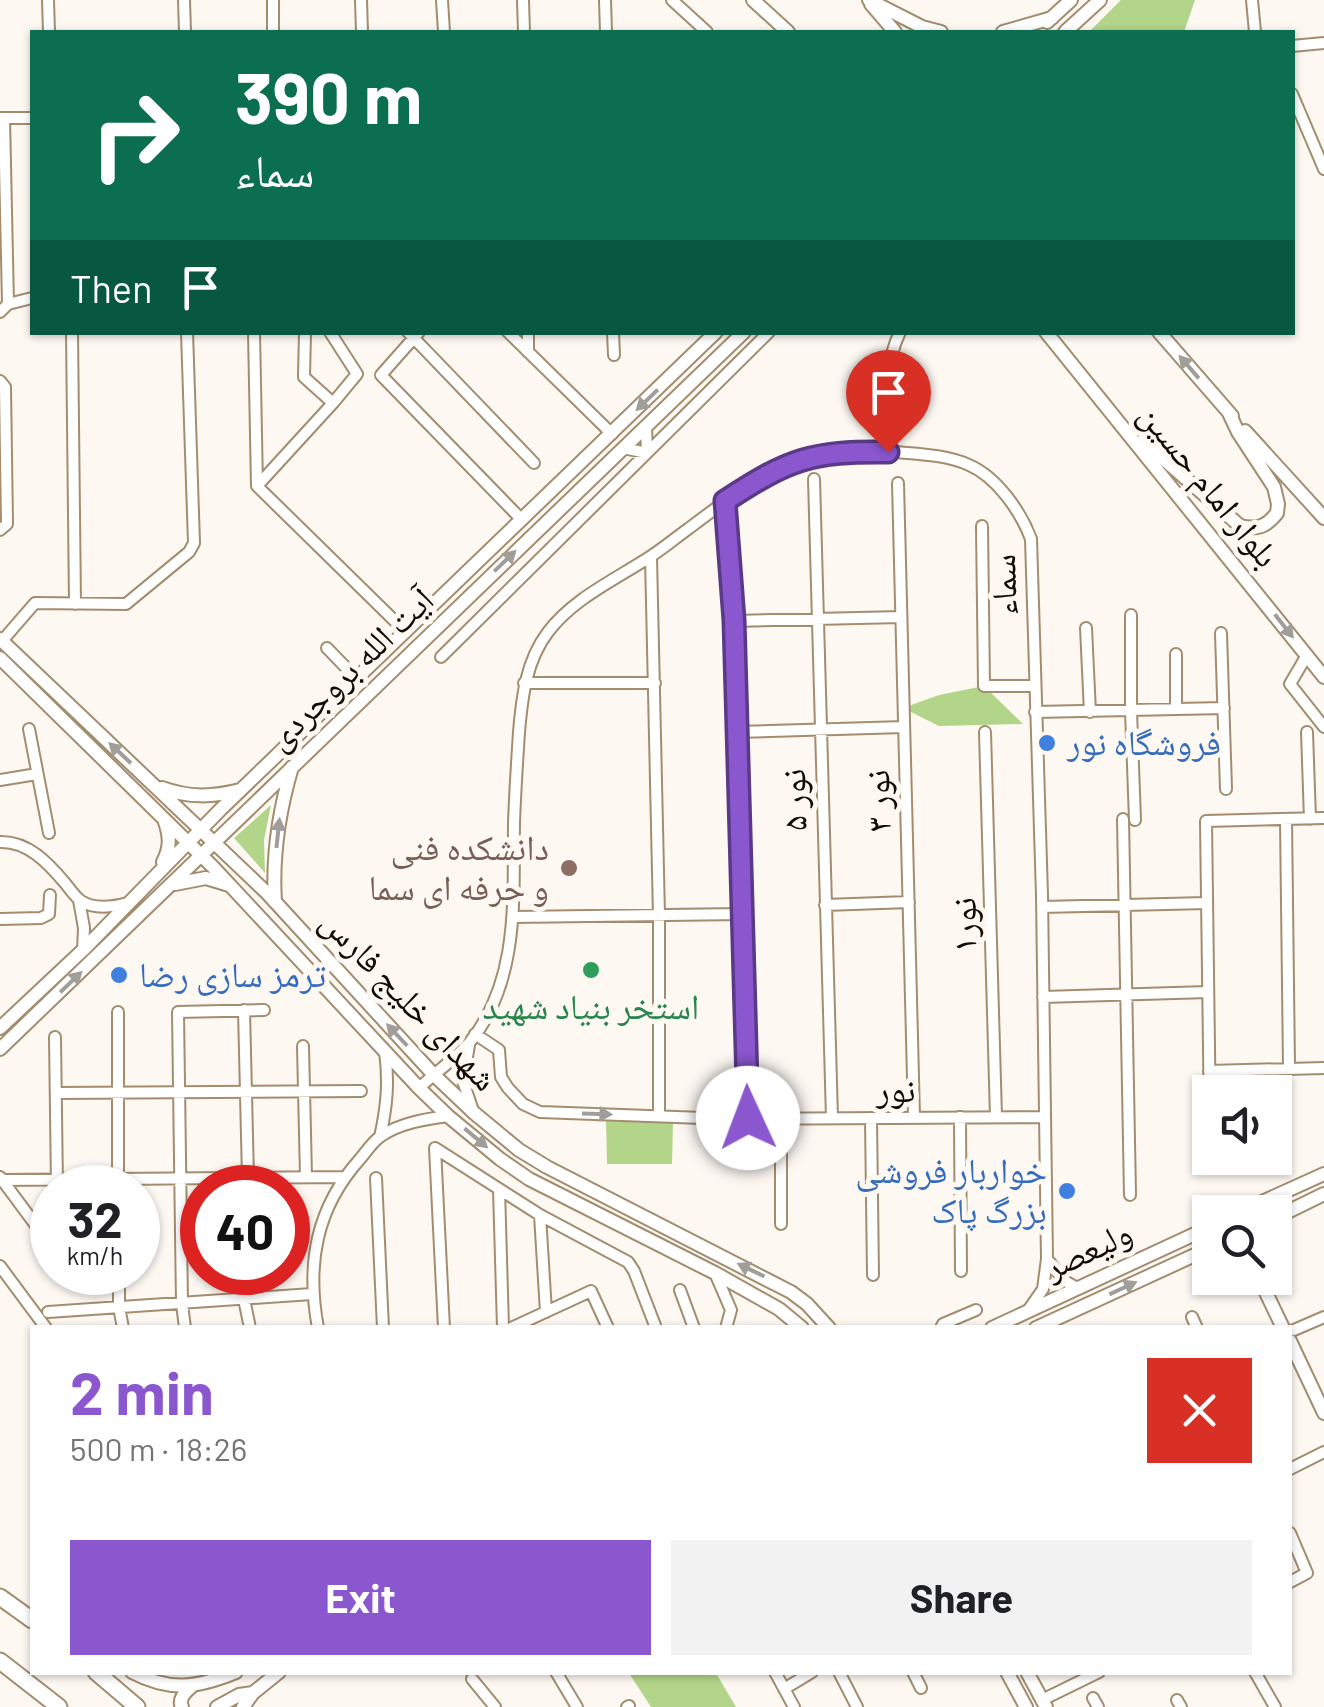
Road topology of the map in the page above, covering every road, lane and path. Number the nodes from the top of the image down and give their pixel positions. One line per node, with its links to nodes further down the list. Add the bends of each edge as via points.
1 (48, 0): 16 (street)
2 (184, 0): 17 (street)
3 (273, 0): 18 (street)
4 (361, 0): 19 (street)
5 (442, 0): 20 (street)
6 (524, 0): 21 (street)
7 (605, 0): 22 (street)
8 (672, 0): 14 (street)
9 (753, 0): 25 (main road)
10 (868, 0): 26 (main road); 27 (main road)
11 (1072, 0): 15 (main road)
12 (1100, 0): 30 (main road)
13 (1252, 0): 31 (street)
14 (688, 15): 23 (street); 24 (street)
15 (1052, 18): 28 (main road); 29 (main road)
16 (49, 30)
17 (184, 30)
18 (273, 30)
19 (362, 30)
20 (444, 30)
21 (524, 30)
22 (606, 30)
23 (689, 30)
24 (705, 30)
25 (786, 30)
26 (894, 30)
27 (934, 30)
28 (1009, 30)
29 (1037, 30)
30 (1067, 30)
31 (1255, 30)
32 (1324, 44): 33 (street)
33 (1295, 46)
34 (1295, 101): 37 (street)
35 (2, 118): 36 (street); 38 (street)
36 (30, 118)
37 (1324, 169)
38 (3, 205): 40 (street)
39 (30, 299): 40 (street)
40 (4, 308)
41 (72, 335): 79 (street)
42 (187, 335): 79 (street, via 194,543 126,604)
43 (254, 335): 71 (street)
44 (304, 335): 60 (street, via 304,377)
45 (332, 335): 60 (street, via 357,374)
46 (413, 335): 74 (street, via 381,375)
47 (415, 335): 68 (street)
48 (511, 335): 57 (street)
49 (528, 335): 57 (street)
50 (613, 335): 58 (street)
51 (713, 335): 64 (main road, آیت الله بروجردی, one-way to 64)
52 (741, 335): 63 (main road, آیت الله بروجردی)
53 (766, 335): 67 (street)
54 (898, 335): 66 (street, via 890,365)
55 (1048, 335): 62 (main road, بلوار امام حسین)
56 (1162, 335): 61 (main road, بلوار امام حسین, one-way to 56)
57 (528, 352): 64 (street)
58 (614, 355)
59 (0, 381): 76 (street, via 8,524)
60 (334, 403): 71 (street)
61 (1229, 413): 62 (main road, via 1277,497 1277,512 1258,528 1232,520); 73 (main road, بلوار امام حسین)
62 (1115, 416): 91 (main road, بلوار امام حسین, one-way to 91)
63 (646, 427): 65 (main road, آیت الله بروجردی); 67 (street)
64 (612, 434): 74 (main road, آیت الله بروجردی)
65 (623, 448): 67 (street); 78 (main road, آیت الله بروجردی, one-way to 65)
66 (888, 452): 72 (street, سماء, via 812,456); 98 (street, سماء, via 978,469 1024,519)
67 (647, 454): 82 (street)
68 (534, 463)
69 (814, 479): 83 (street, نور ۵)
70 (898, 482): 81 (street, نور ۳)
71 (258, 486): 86 (street)
72 (725, 501): 77 (street, سماء); 84 (street)
73 (1324, 518)
74 (522, 520): 86 (main road, آیت الله بروجردی)
75 (982, 526): 98 (street, via 984,686)
76 (0, 530)
77 (650, 557): 96 (street, سماء, via 561,617 538,647); 97 (street)
78 (462, 602): 82 (street); 111 (main road, آیت الله بروجردی)
79 (75, 604): 88 (street, via 34,603)
80 (1131, 615): 101 (street)
81 (901, 617): 83 (street); 104 (street, نور ۳)
82 (480, 619): 92 (street)
83 (816, 619): 84 (street); 106 (street, نور ۵)
84 (734, 620): 108 (street)
85 (1086, 628): 103 (street)
86 (406, 632): 95 (main road, آیت الله بروجردی)
87 (1222, 633): 99 (street)
88 (1, 640): 114 (main road, شهدای خلیج فارس, one-way to 88)
89 (327, 648): 95 (street)
90 (1176, 654): 100 (street)
91 (1306, 655): 94 (main road, بلوار امام حسین); 105 (street, via 1290,684)
92 (441, 657)
93 (0, 658): 118 (main road, شهدای خلیج فارس)
94 (1324, 677)
95 (357, 680): 116 (main road, آیت الله بروجردی)
96 (524, 683): 97 (street); 143 (street, سماء)
97 (655, 683): 142 (street)
98 (1034, 686): 102 (street, سماء)
99 (1224, 708): 100 (street); 115 (street)
100 (1176, 710): 101 (street)
101 (1131, 711): 103 (street); 139 (street)
102 (1035, 712): 103 (street); 140 (street, سماء)
103 (1090, 712)
104 (904, 727): 106 (street); 135 (street, نور ۳)
105 (1324, 727)
106 (819, 728): 108 (street); 138 (street, نور ۵)
107 (28, 729): 112 (street)
108 (737, 732): 141 (street)
109 (985, 732): 174 (street, نور۱)
110 (1307, 732): 119 (street)
111 (292, 766): 121 (main road, آیت الله بروجردی); 134 (main road, one-way to 111, via 280,817)
112 (37, 774): 113 (street); 124 (street)
113 (0, 780)
114 (155, 785): 116 (main road, via 193,796); 123 (main road, شهدای خلیج فارس)
115 (1226, 789)
116 (243, 790): 117 (main road, آیت الله بروجردی)
117 (225, 806): 121 (main road); 123 (main road, آیت الله بروجردی)
118 (164, 817): 126 (main road, شهدای خلیج فارس); 129 (main road, via 170,849)
119 (1310, 818): 120 (street); 122 (street)
120 (1324, 818)
121 (239, 819): 127 (main road, آیت الله بروجردی)
122 (1286, 819): 137 (street, via 1206,821); 158 (street)
123 (201, 830): 126 (main road, آیت الله بروجردی); 127 (main road, شهدای خلیج فارس)
124 (49, 834)
125 (0, 842): 133 (street, via 35,852)
126 (188, 842): 128 (main road, شهدای خلیج فارس); 129 (main road, آیت الله بروجردی)
127 (215, 843): 128 (main road, آیت الله بروجردی); 134 (main road, شهدای خلیج فارس)
128 (202, 856): 130 (main road, آیت الله بروجردی); 131 (main road, شهدای خلیج فارس)
129 (158, 874): 136 (main road, آیت الله بروجردی)
130 (173, 884): 131 (main road, via 206,878); 156 (main road, آیت الله بروجردی, one-way to 130)
131 (231, 885): 157 (main road, شهدای خلیج فارس)
132 (50, 895): 144 (street, via 49,914 41,918)
133 (79, 900): 136 (street, via 104,907); 145 (street)
134 (276, 902): 161 (main road, شهدای خلیج فارس, one-way to 134)
135 (909, 902): 138 (street); 180 (street, نور ۳)
136 (129, 903): 145 (main road, آیت الله بروجردی)
137 (1207, 903): 139 (street); 146 (street)
138 (825, 905): 178 (street, نور ۵)
139 (1125, 905): 140 (street); 147 (street)
140 (1042, 907): 148 (street, سماء)
141 (742, 914): 142 (street); 176 (street)
142 (659, 916): 143 (street); 171 (street)
143 (514, 917): 154 (street, سماء, via 503,979)
144 (0, 919)
145 (83, 950): 152 (main road, آیت الله بروجردی)
146 (1208, 992): 147 (street); 160 (street)
147 (1126, 994): 148 (street); 195 (street)
148 (1043, 998): 175 (street, سماء)
149 (244, 1010): 150 (street); 165 (street, via 178,1012); 166 (street)
150 (264, 1010)
151 (118, 1012): 169 (street)
152 (0, 1028)
153 (55, 1037): 168 (street)
154 (472, 1038): 161 (street, سماء); 170 (street, via 463,1081); 171 (street, نور, one-way to 171, via 498,1050 501,1076 516,1098 540,1112)
155 (304, 1046): 167 (street)
156 (0, 1049)
157 (384, 1050): 163 (main road, شهدای خلیج فارس); 181 (street, via 388,1106)
158 (1289, 1068): 159 (street); 160 (street)
159 (1324, 1068)
160 (1209, 1071): 162 (street)
161 (433, 1074): 163 (street, سماء); 170 (main road, شهدای خلیج فارس)
162 (1209, 1075)
163 (419, 1088): 172 (main road, شهدای خلیج فارس)
164 (361, 1091): 167 (street)
165 (178, 1092): 166 (street); 169 (street); 184 (street)
166 (247, 1092): 167 (street); 185 (street)
167 (305, 1092): 186 (street)
168 (56, 1093): 169 (street); 182 (street)
169 (119, 1094): 183 (street)
170 (473, 1112): 235 (main road, شهدای خلیج فارس, one-way to 170, via 792,1292 546,1168)
171 (659, 1115): 176 (street, نور)
172 (448, 1116): 181 (street); 206 (main road, شهدای خلیج فارس, one-way to 206, via 530,1179)
173 (960, 1117): 174 (street, نور); 180 (street, نور); 205 (street)
174 (996, 1117): 175 (street, نور)
175 (1045, 1117): 203 (street, سماء)
176 (748, 1118): 177 (street, نور)
177 (781, 1118): 178 (street, نور); 200 (street)
178 (832, 1118): 179 (street, نور)
179 (871, 1118): 180 (street, نور); 207 (street)
180 (914, 1118)
181 (380, 1137): 189 (street)
182 (57, 1165)
183 (118, 1165)
184 (181, 1165)
185 (248, 1165)
186 (306, 1165)
187 (1324, 1172): 196 (main road)
188 (310, 1177): 189 (street)
189 (344, 1177): 210 (street, via 317,1242)
190 (1, 1178): 192 (street); 199 (street)
191 (376, 1178): 227 (street)
192 (30, 1181)
193 (499, 1188): 198 (street); 228 (street, via 434,1148); 229 (street)
194 (1324, 1194): 197 (main road)
195 (1130, 1195)
196 (1278, 1195)
197 (1292, 1210)
198 (540, 1215): 221 (street); 231 (street, via 628,1262)
199 (30, 1217)
200 (781, 1224)
201 (1192, 1234): 208 (main road, ولیعصر)
202 (1192, 1256): 238 (main road, ولیعصر, one-way to 202)
203 (1047, 1259): 208 (street); 219 (street, via 1042,1289)
204 (0, 1266): 222 (street)
205 (961, 1271)
206 (715, 1272): 233 (street, via 731,1310); 234 (main road, شهدای خلیج فارس)
207 (873, 1275)
208 (1077, 1288): 219 (main road, ولیعصر)
209 (680, 1290): 232 (street)
210 (312, 1294): 214 (street); 226 (street)
211 (119, 1295): 216 (street)
212 (182, 1295): 215 (street)
213 (1268, 1295): 239 (main road)
214 (244, 1298): 215 (street); 225 (street)
215 (182, 1304): 216 (street); 224 (street)
216 (119, 1307): 218 (street); 223 (street)
217 (976, 1310): 236 (street)
218 (48, 1312)
219 (1026, 1312): 237 (main road, ولیعصر)
220 (1324, 1317): 240 (street)
221 (540, 1319): 230 (street, via 591,1291)
222 (44, 1325)
223 (122, 1325)
224 (185, 1325)
225 (249, 1325)
226 (317, 1325)
227 (384, 1325)
228 (444, 1325)
229 (503, 1325)
230 (607, 1325)
231 (655, 1325)
232 (693, 1325)
233 (727, 1325)
234 (798, 1325)
235 (826, 1325)
236 (943, 1325)
237 (998, 1325)
238 (1043, 1325)
239 (1285, 1325)
240 (1292, 1332)
241 (1296, 1370): 242 (main road)
242 (1324, 1413)
243 (1324, 1452): 244 (street)
244 (1292, 1467)
245 (1292, 1537): 246 (street, via 1308,1573)
246 (1292, 1581)
247 (0, 1597): 248 (highway)
248 (30, 1619)
249 (0, 1661): 269 (highway)
250 (99, 1675): 270 (highway)
251 (138, 1675): 264 (main road)
252 (227, 1675): 264 (main road)
253 (276, 1675): 267 (main road)
254 (558, 1675): 275 (street)
255 (777, 1675): 266 (street)
256 (807, 1675): 266 (street)
257 (840, 1675): 277 (street)
258 (915, 1675): 265 (street)
259 (1009, 1675): 278 (main road)
260 (1029, 1675): 268 (main road)
261 (1257, 1675): 279 (street)
262 (1080, 1676): 268 (street)
263 (472, 1679): 274 (street)
264 (191, 1687): 271 (main road)
265 (922, 1688)
266 (784, 1689): 276 (street)
267 (252, 1693): 272 (main road); 273 (main road)
268 (1044, 1703)
269 (59, 1707)
270 (136, 1707)
271 (182, 1707)
272 (217, 1707)
273 (243, 1707)
274 (496, 1707)
275 (577, 1707)
276 (794, 1707)
277 (856, 1707)
278 (1026, 1707)
279 (1275, 1707)

